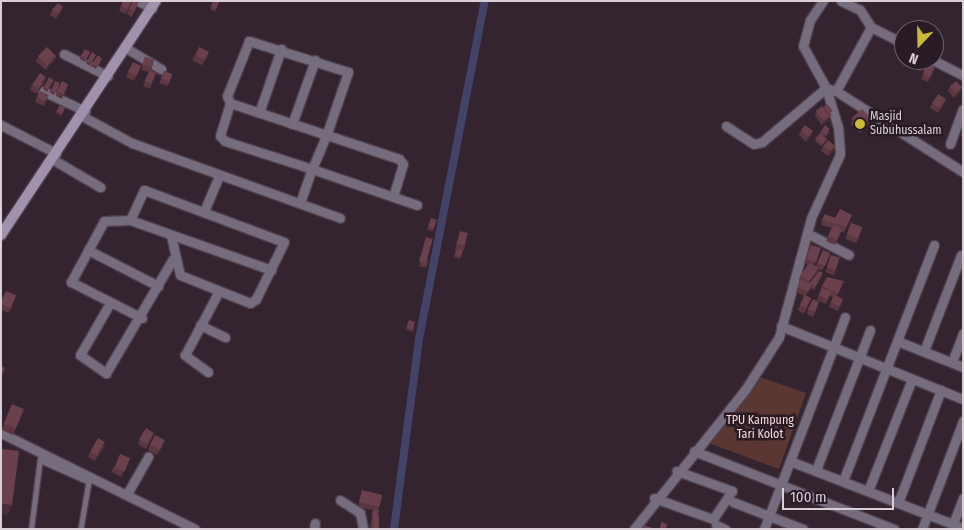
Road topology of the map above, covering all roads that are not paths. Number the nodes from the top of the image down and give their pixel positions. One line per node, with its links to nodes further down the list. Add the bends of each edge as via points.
1 (138, 1): 4 (street)
2 (823, 1): 15 (street, via 810,20 803,46)
3 (841, 1): 5 (street, via 860,10)
4 (154, 4): 7 (street)
5 (871, 27): 6 (street); 17 (street)
6 (894, 39)
7 (126, 48): 12 (street); 13 (street)
8 (280, 49): 10 (street); 18 (street, via 246,43 228,92); 21 (street)
9 (64, 54): 13 (street)
10 (314, 60): 22 (street); 25 (street, via 348,73)
11 (944, 66): 14 (street)
12 (161, 69)
13 (108, 76): 20 (street)
14 (963, 76)
15 (826, 88): 17 (street); 24 (street, via 758,144); 38 (street, via 838,127 840,154)
16 (43, 91): 20 (street)
17 (836, 91): 29 (street)
18 (230, 103): 21 (street); 28 (street, via 220,136 225,141)
19 (963, 109): 26 (street)
20 (83, 113): 27 (street); 30 (street, via 132,143)
21 (258, 113): 22 (street)
22 (292, 124): 25 (street)
23 (1, 125): 27 (street)
24 (726, 126)
25 (326, 136): 28 (street); 32 (street, via 399,159 403,164)
26 (950, 144)
27 (54, 156): 31 (street); 39 (street)
28 (312, 169): 32 (street); 33 (street)
29 (963, 172)
30 (219, 176): 33 (street); 35 (street)
31 (100, 187)
32 (393, 197): 34 (street)
33 (300, 203): 36 (street)
34 (417, 205)
35 (205, 209): 37 (street, via 146,190); 46 (street, via 282,238)
36 (340, 218)
37 (130, 220): 40 (street); 42 (street, via 104,221)
38 (807, 233): 43 (street); 53 (street)
39 (1, 236)
40 (171, 236): 45 (street); 46 (street)
41 (934, 245): 57 (street)
42 (88, 250): 47 (street); 49 (street, via 71,282)
43 (849, 255)
44 (962, 255): 59 (street)
45 (173, 259): 47 (street); 48 (street, via 180,275)
46 (271, 270): 48 (street, via 253,302)
47 (158, 286): 51 (street)
48 (219, 291): 52 (street)
49 (110, 303): 51 (street); 51 (street, via 80,355 106,373)
50 (845, 317): 58 (street)
51 (142, 318)
52 (200, 325): 56 (street); 64 (street, via 185,357)
53 (781, 326): 58 (street); 70 (street, via 764,364)
54 (870, 330): 60 (street)
55 (963, 333): 61 (street)
56 (225, 337)
57 (897, 340): 59 (street); 63 (street)
58 (833, 347): 60 (street); 73 (street)
59 (924, 351): 61 (street)
60 (859, 358): 63 (street); 74 (street)
61 (952, 362): 62 (street)
62 (963, 367)
63 (886, 369): 65 (street); 76 (street)
64 (208, 372)
65 (912, 379): 66 (street); 78 (street)
66 (941, 390): 67 (street); 84 (street)
67 (963, 399)
68 (963, 421): 85 (street)
69 (1, 433): 72 (street)
70 (694, 451): 75 (street); 77 (street)
71 (148, 456): 79 (street)
72 (40, 457): 79 (street); 89 (lane); 90 (lane, via 89,482)
73 (790, 461): 74 (street); 77 (street)
74 (816, 470): 76 (street)
75 (677, 471): 80 (street); 80 (street, via 732,491 713,518)
76 (842, 481): 78 (street)
77 (781, 484): 86 (street); 96 (street)
78 (868, 491): 84 (street)
79 (127, 494): 91 (street)
80 (654, 498): 93 (street)
81 (963, 498): 87 (street)
82 (340, 500): 92 (street, via 360,513)
83 (734, 502): 86 (street)
84 (898, 503): 85 (street)
85 (927, 514): 87 (street); 97 (street)
86 (769, 515): 94 (street); 95 (street)
87 (953, 524): 88 (street)
88 (963, 528)
89 (31, 529)
90 (81, 529)
91 (195, 529)
92 (363, 529)
93 (634, 529)
94 (764, 529)
95 (803, 529)
96 (894, 529)
97 (922, 529)

